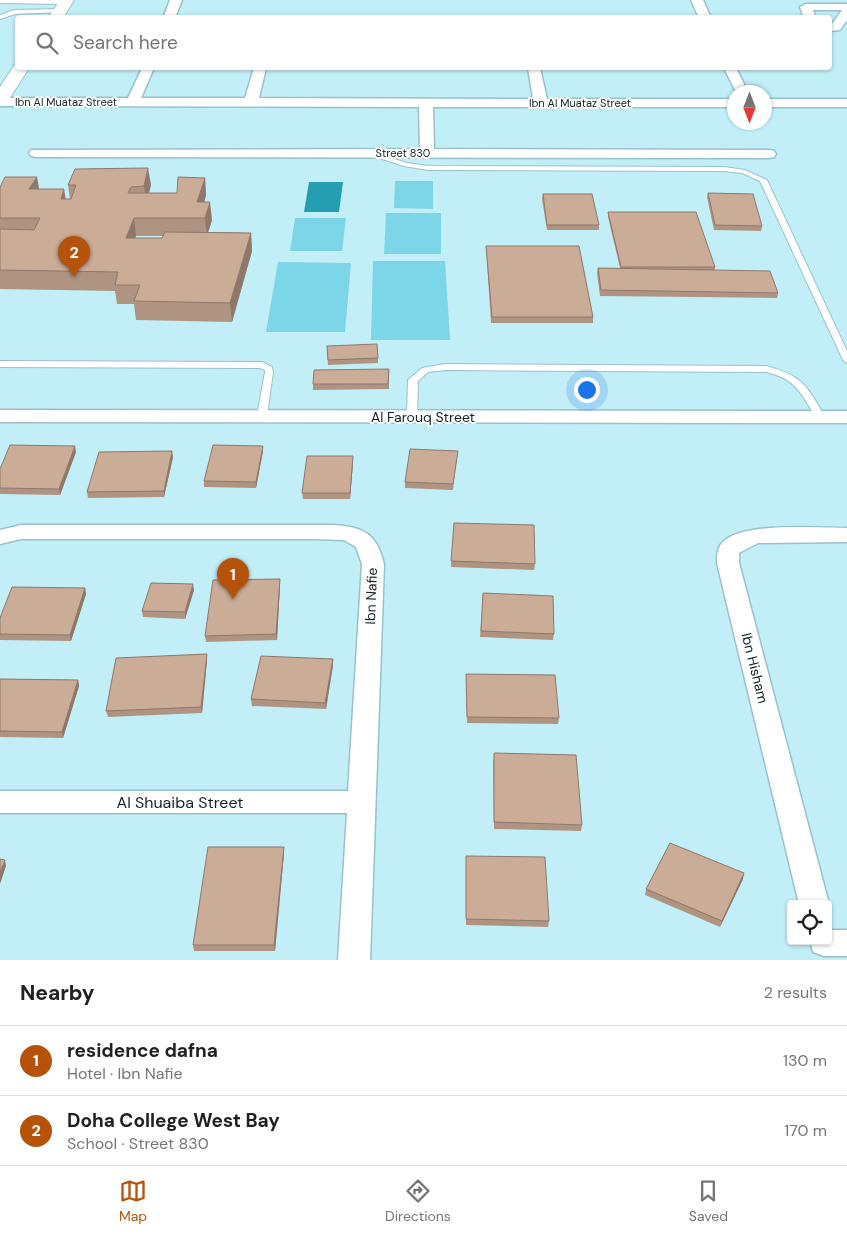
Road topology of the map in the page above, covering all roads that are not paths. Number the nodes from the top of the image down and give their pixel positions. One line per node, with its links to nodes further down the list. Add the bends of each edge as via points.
1 (176, 0): 8 (street)
2 (697, 0): 9 (street)
3 (0, 1): 4 (lane)
4 (62, 8): 10 (lane, via 14,12)
5 (808, 8): 6 (street)
6 (847, 8)
7 (847, 12): 11 (street)
8 (170, 15)
9 (704, 15)
10 (0, 17)
11 (832, 28)
12 (20, 70): 18 (street)
13 (147, 70): 19 (street, Ibn Al Muataz Street)
14 (259, 70): 20 (street)
15 (534, 70): 22 (street)
16 (731, 70): 17 (street)
17 (738, 85)
18 (0, 101): 19 (street, Ibn Al Muataz Street)
19 (133, 102): 20 (street, Ibn Al Muataz Street)
20 (251, 102): 21 (street, Ibn Al Muataz Street)
21 (426, 103): 22 (street, Ibn Al Muataz Street); 28 (street)
22 (541, 103): 23 (street, Ibn Al Muataz Street)
23 (727, 103)
24 (772, 103): 25 (street)
25 (847, 103)
26 (36, 153): 27 (street, Street 830)
27 (371, 153): 28 (street, Street 830); 30 (lane, via 428,168 724,169 751,173 763,180)
28 (427, 153): 29 (street, Street 830)
29 (769, 154)
30 (847, 360)
31 (0, 364): 33 (lane, via 262,365 269,372)
32 (0, 416): 33 (street, Al Farouq Street)
33 (262, 416): 34 (street, Al Farouq Street)
34 (412, 416): 35 (street, Al Farouq Street); 35 (lane, via 412,386 418,374 434,368 464,367 766,369 799,382)
35 (820, 417): 36 (street, Al Farouq Street)
36 (847, 417)
37 (847, 535): 41 (street, Ibn Hisham, via 755,536 732,546 728,553)
38 (0, 537): 40 (street, Ibn Nafie, via 21,532 341,532 359,537 371,550 373,564)
39 (0, 802): 40 (street, Al Shuaiba Street)
40 (360, 802): 42 (street, Ibn Nafie)
41 (813, 900)
42 (354, 960)

